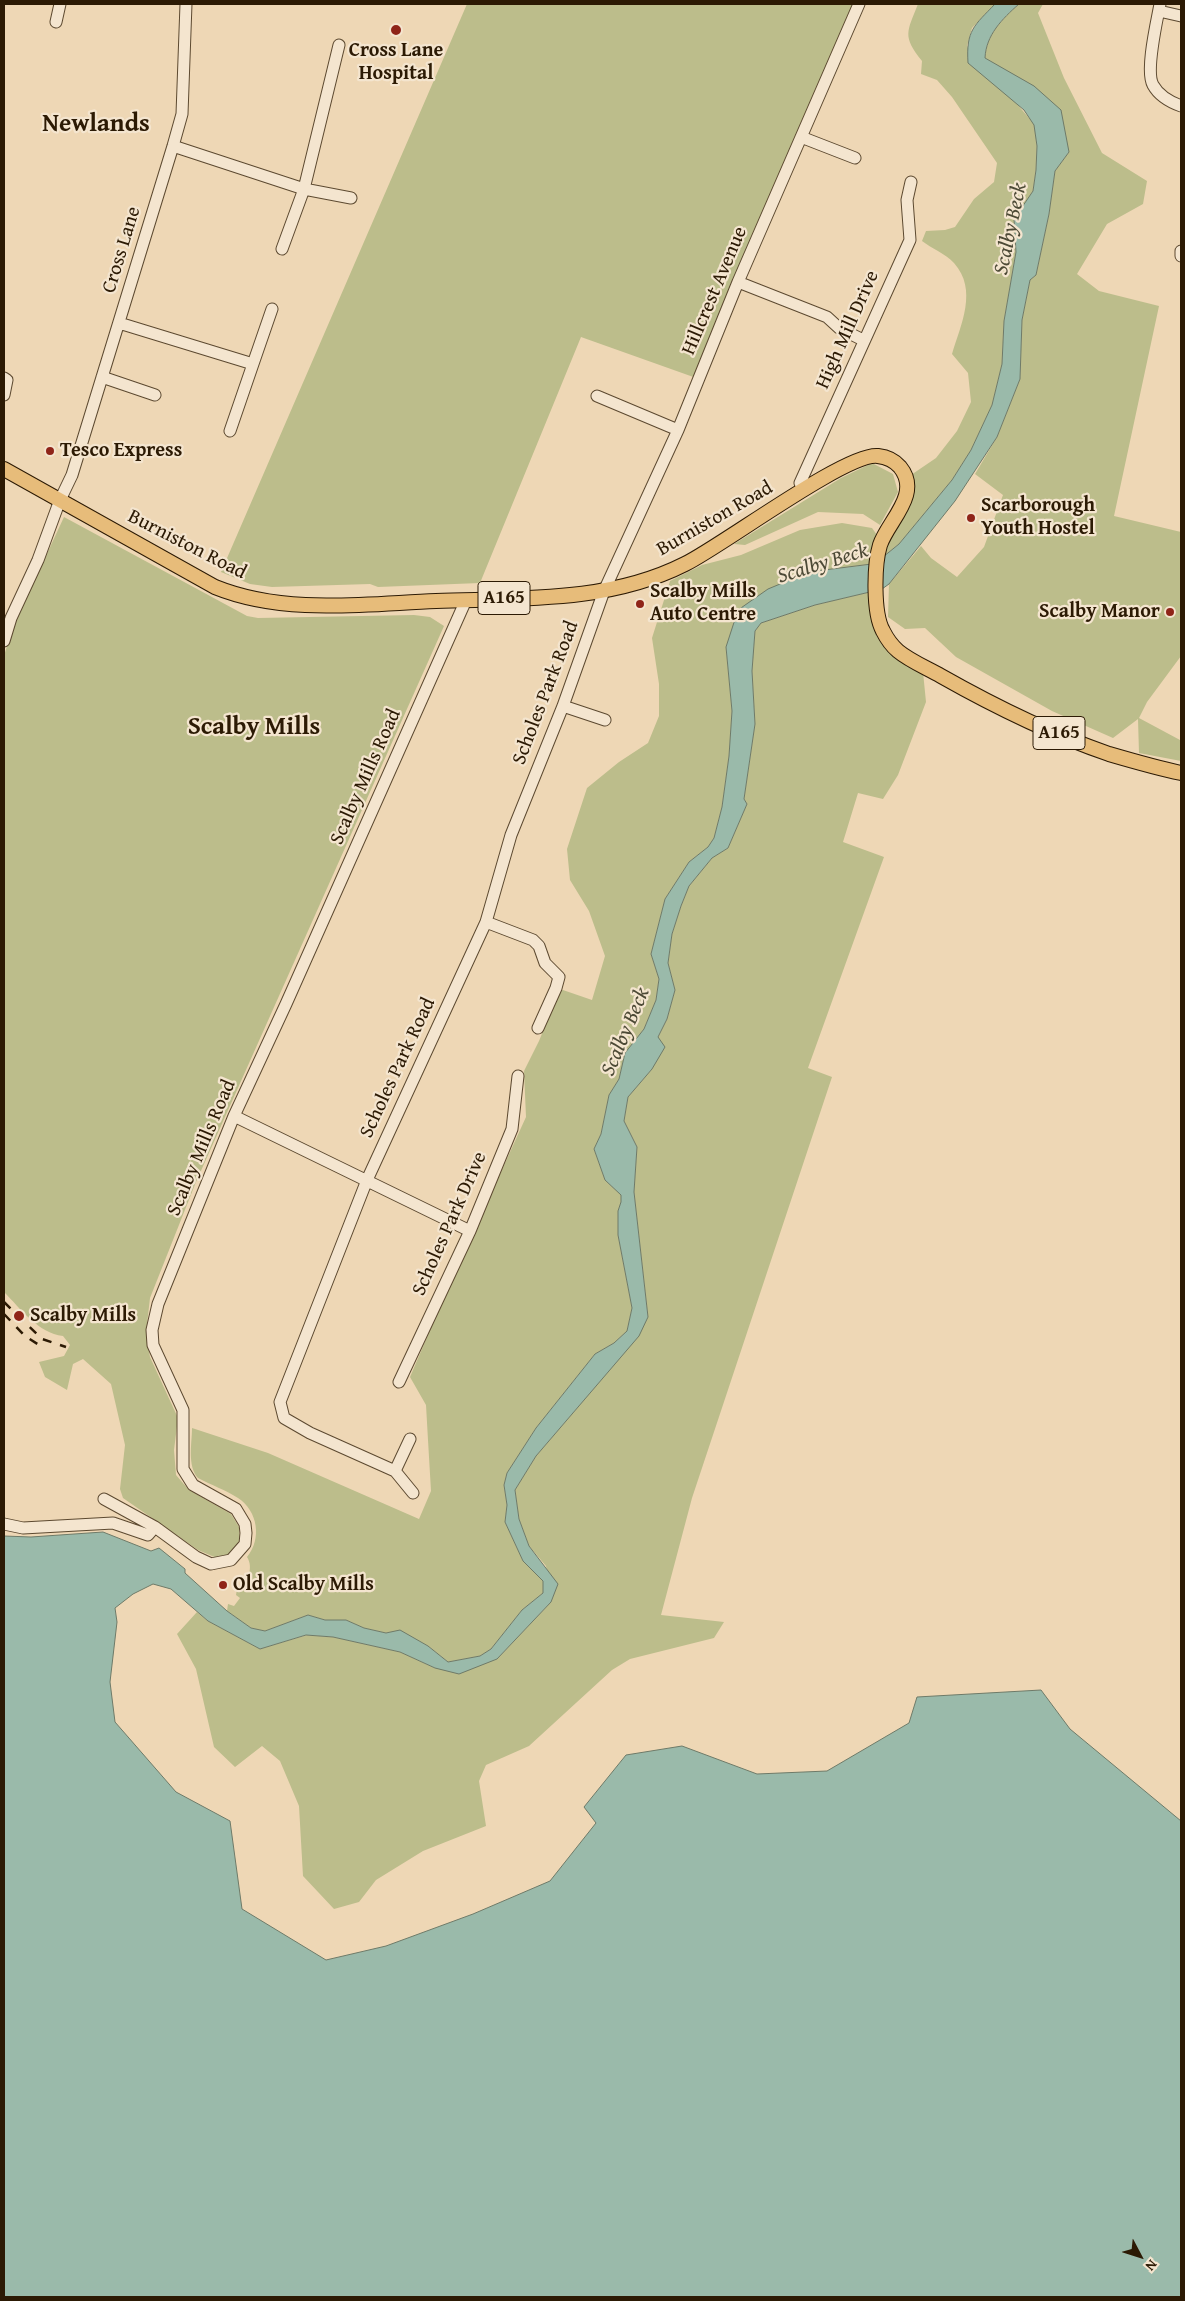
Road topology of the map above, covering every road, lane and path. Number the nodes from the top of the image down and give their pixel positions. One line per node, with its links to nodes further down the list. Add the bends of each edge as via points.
1 (60, 4): 6 (street)
2 (186, 4): 10 (street, Cross Lane, via 182,114)
3 (859, 4): 9 (street, Hillcrest Avenue)
4 (1160, 8): 5 (street); 8 (street, via 1150,63 1152,84 1167,100)
5 (1181, 16)
6 (56, 22)
7 (339, 45): 13 (street)
8 (1181, 106)
9 (801, 137): 11 (street); 18 (street, Hillcrest Avenue)
10 (173, 146): 13 (street); 20 (street, Cross Lane)
11 (855, 158)
12 (911, 182): 21 (street, High Mill Drive, via 907,200 910,240)
13 (304, 189): 14 (street); 15 (street)
14 (351, 198)
15 (282, 249)
16 (1181, 251): 17 (street)
17 (1181, 256)
18 (738, 282): 21 (street, via 827,317 839,328); 28 (street, Hillcrest Avenue)
19 (272, 309): 22 (street)
20 (119, 323): 22 (street); 23 (street, Cross Lane)
21 (863, 340): 31 (street, High Mill Drive, via 800,483)
22 (254, 364): 29 (street)
23 (102, 377): 26 (street); 32 (street, Cross Lane, via 72,475)
24 (4, 378): 25 (street, via 7,380)
25 (4, 395)
26 (155, 395)
27 (597, 396): 28 (street)
28 (678, 430): 33 (street, Hillcrest Avenue)
29 (230, 432)
30 (4, 470): 32 (main road, Burniston Road / A165)
31 (804, 490): 33 (main road, Burniston Road / A165, via 685,564 640,583); 38 (main road, Burniston Road / A165, via 859,459 882,456 897,464 906,480 906,498 884,536 878,557 876,603 879,624 890,644 900,653 985,700 1086,745)
32 (60, 500): 34 (main road, Burniston Road / A165, via 235,595 284,605); 35 (street, Cross Lane)
33 (604, 591): 34 (main road, Burniston Road / A165); 36 (street, Scholes Park Road)
34 (466, 600): 42 (street, Scalby Mills Road)
35 (4, 641)
36 (563, 706): 37 (street); 39 (street, Scholes Park Road, via 511,836)
37 (605, 720)
38 (1181, 773)
39 (486, 922): 40 (street, via 533,940 539,946 545,963 559,977); 43 (street, Scholes Park Road)
40 (538, 1028)
41 (518, 1076): 44 (street, Scholes Park Drive, via 512,1129)
42 (234, 1116): 43 (street); 51 (street, Scalby Mills Road, via 158,1304 152,1330 159,1362 183,1410 183,1469 193,1485 236,1509 245,1524 245,1544 231,1560 211,1564)
43 (367, 1180): 44 (street); 47 (street, Scholes Park Road, via 280,1402 284,1418)
44 (470, 1231): 45 (street, Scholes Park Drive)
45 (399, 1382)
46 (410, 1439): 47 (street)
47 (395, 1471): 48 (street, Scholes Park Road)
48 (413, 1493)
49 (104, 1499): 51 (street, Scalby Mills Road)
50 (4, 1524): 51 (street, via 23,1528 114,1523 148,1536)
51 (155, 1527)

